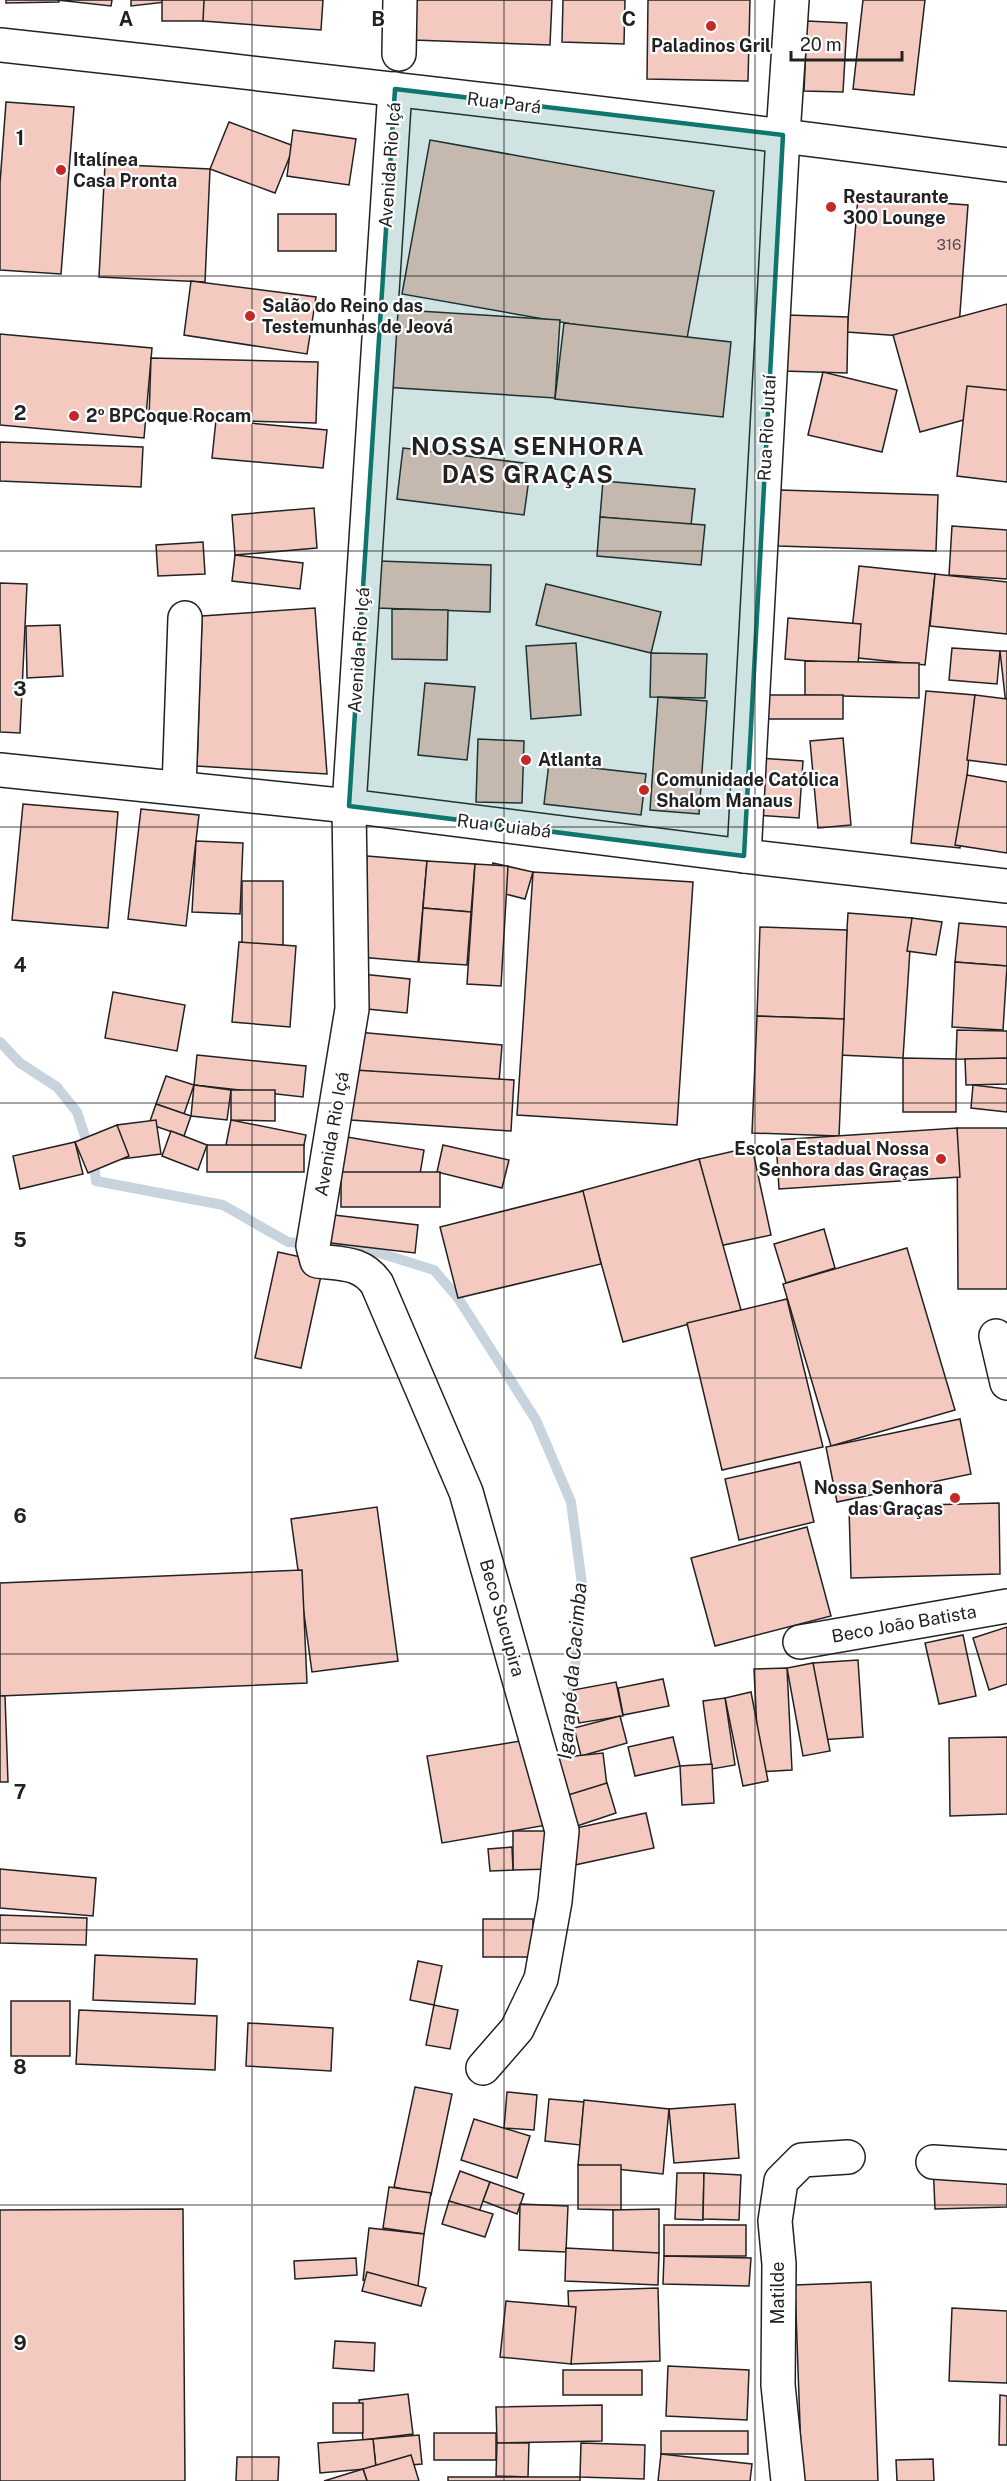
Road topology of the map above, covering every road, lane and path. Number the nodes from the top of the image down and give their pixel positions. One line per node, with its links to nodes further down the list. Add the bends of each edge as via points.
1 (400, 0): 4 (street)
2 (792, 0): 6 (street, Rua Rio Jutaí)
3 (0, 45): 5 (street, Rua Pará)
4 (399, 54)
5 (395, 89): 6 (street, Rua Pará); 11 (street, Avenida Rio Içá)
6 (783, 135): 7 (street, Rua Pará); 12 (street, Rua Rio Jutaí)
7 (1007, 165)
8 (185, 618): 10 (street)
9 (0, 770): 10 (street, Rua Cuiabá)
10 (179, 788): 11 (street, Rua Cuiabá)
11 (349, 806): 12 (street, Rua Cuiabá); 14 (street, Avenida Rio Içá, via 352,1010)
12 (744, 856): 13 (street, Rua Cuiabá)
13 (1007, 886)
14 (317, 1221): 19 (street, Beco Sucupira, via 315,1259 364,1270 377,1284 466,1492 562,1831 541,1979 517,2029)
15 (996, 1336): 16 (street)
16 (1007, 1383)
17 (1007, 1606): 18 (street, Beco João Batista)
18 (800, 1642)
19 (483, 2068)
20 (848, 2157): 23 (street, Matilde, via 802,2160 781,2181 775,2221 779,2264 778,2385)
21 (933, 2162): 22 (street)
22 (1007, 2167)
23 (788, 2481)

